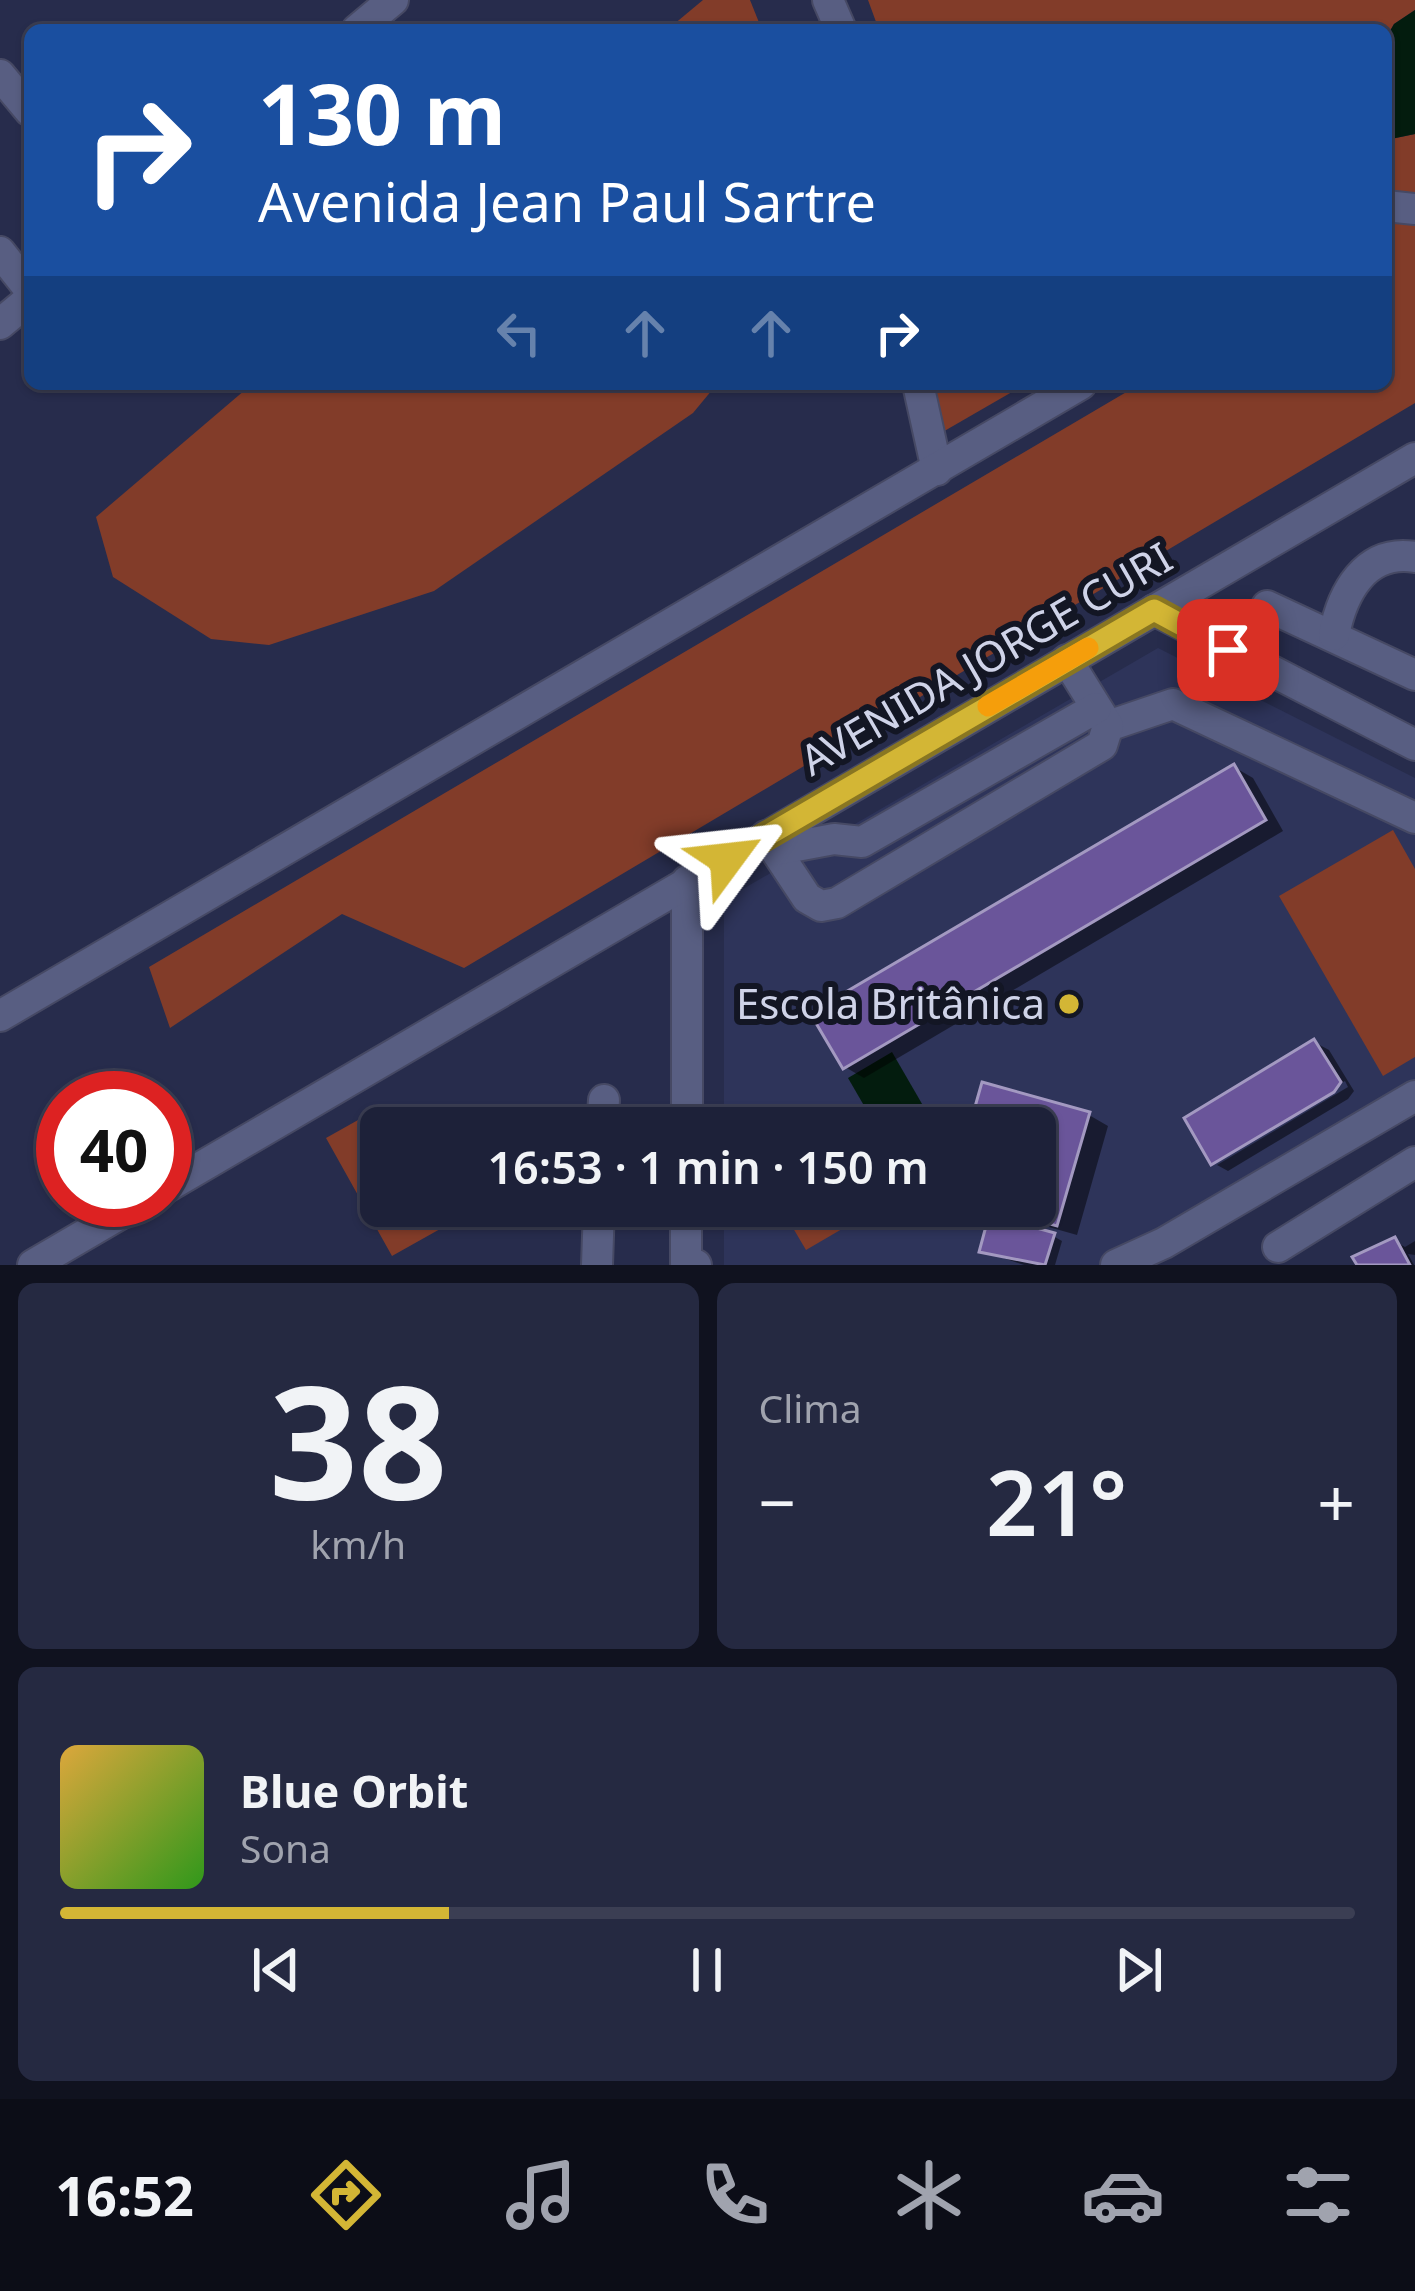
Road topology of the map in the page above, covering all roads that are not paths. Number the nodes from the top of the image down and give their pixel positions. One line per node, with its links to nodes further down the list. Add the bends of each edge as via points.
1 (393, 0): 2 (street)
2 (364, 24)
3 (0, 75): 4 (street)
4 (24, 104)
5 (0, 252): 6 (street)
6 (24, 282)
7 (24, 304): 8 (street)
8 (0, 324)
9 (919, 390): 12 (street)
10 (1071, 390): 12 (street)
11 (1415, 458): 15 (street, AVENIDA JORGE CURI)
12 (937, 470): 24 (street)
13 (1415, 557): 16 (street, via 1383,559 1364,571 1348,587)
14 (1267, 606): 16 (street)
15 (1154, 610): 17 (street, AVENIDA JORGE CURI); 20 (street)
16 (1334, 634): 18 (street)
17 (1067, 660): 19 (street); 22 (street, AVENIDA JORGE CURI)
18 (1415, 675)
19 (1102, 717): 21 (street, via 1173,704); 22 (street, via 862,842); 22 (street, via 1102,745 837,903 806,898)
20 (1415, 746)
21 (1415, 818)
22 (771, 843): 23 (street, AVENIDA JORGE CURI)
23 (687, 881): 26 (street); 28 (street, AVENIDA JORGE CURI)
24 (0, 1016)
25 (1415, 1096): 36 (street)
26 (687, 1107)
27 (1415, 1162): 32 (street)
28 (192, 1172)
29 (98, 1227): 34 (street)
30 (598, 1227): 35 (street)
31 (688, 1227): 33 (street)
32 (1278, 1247)
33 (691, 1264)
34 (33, 1265)
35 (597, 1265)
36 (1116, 1265)

